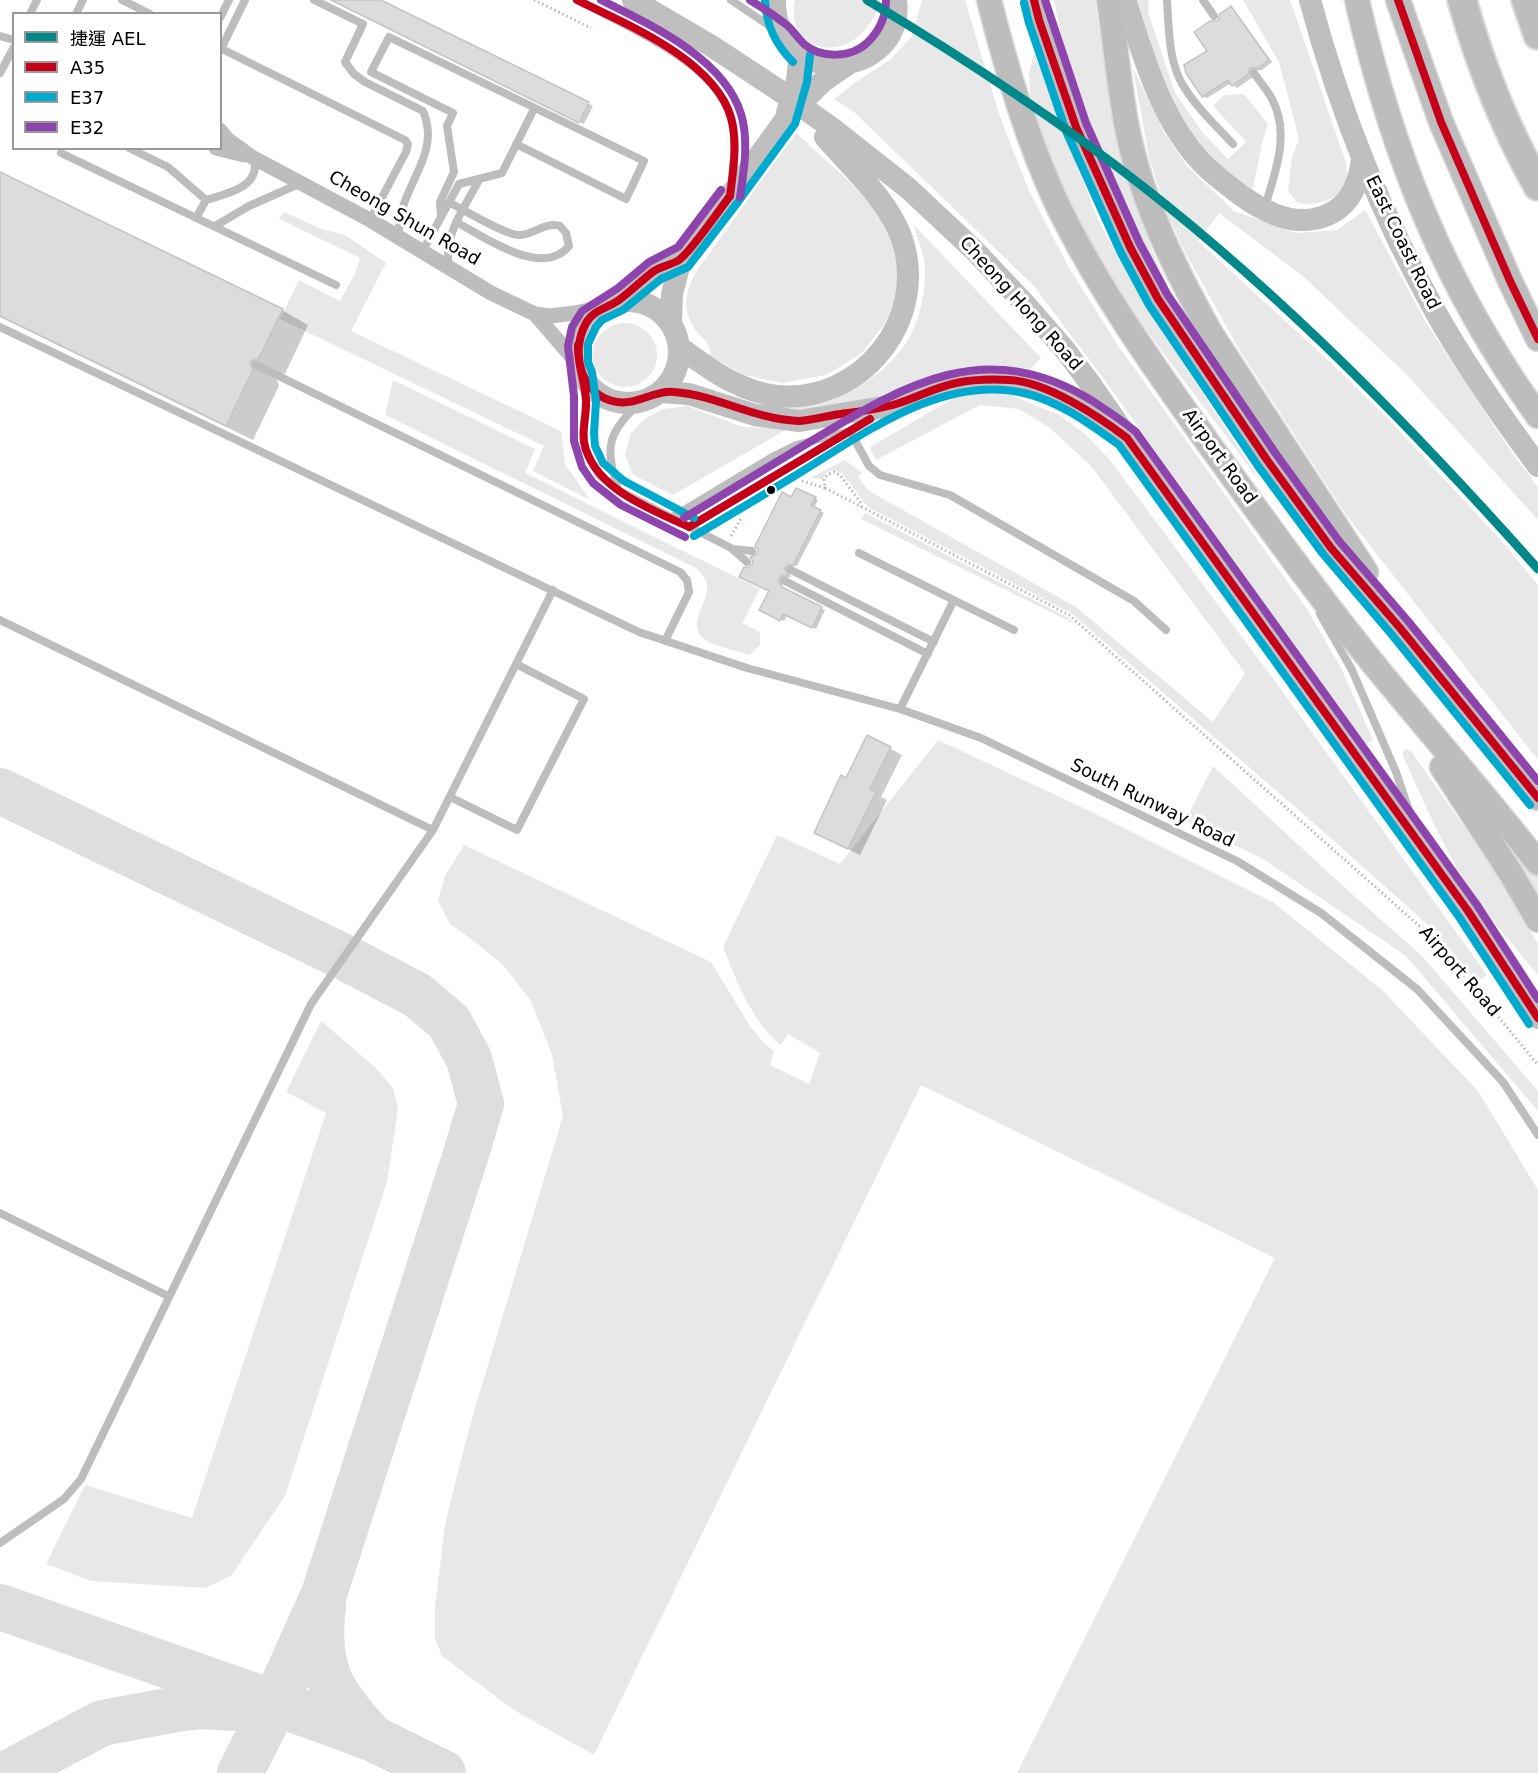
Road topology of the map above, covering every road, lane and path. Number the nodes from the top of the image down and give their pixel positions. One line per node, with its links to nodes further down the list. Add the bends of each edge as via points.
1 (122, 0): 22 (lane)
2 (229, 0): 23 (lane)
3 (245, 0): 28 (lane)
4 (314, 0): 59 (lane, via 363,24 345,62 354,74 423,111 427,121 428,146 400,211)
5 (534, 0): 25 (path)
6 (577, 0): 49 (lane, via 661,45 692,65 715,87 731,116)
7 (633, 0): 38 (street, bridge, via 780,91)
8 (731, 0): 26 (lane)
9 (775, 0): 26 (street)
10 (896, 0): 32 (street, via 888,36 877,50)
11 (988, 0): 84 (main road, Airport Road, via 1040,165 1084,256 1161,377)
12 (1034, 0): 94 (main road, Airport Road, via 1076,127 1158,299 1331,548)
13 (1109, 0): 94 (main road, via 1129,137 1168,251 1210,332)
14 (1125, 0): 53 (street, via 1150,77 1181,137 1211,171)
15 (1167, 0): 40 (lane, via 1171,53 1183,87)
16 (1203, 0): 24 (lane)
17 (1310, 0): 45 (street, East Coast Road, via 1326,61)
18 (1357, 0): 74 (main road, via 1377,85 1424,217 1465,302)
19 (1398, 0): 68 (main road, via 1441,122)
20 (1462, 0): 48 (highway, via 1495,95)
21 (1526, 0): 27 (highway)
22 (146, 12)
23 (222, 14)
24 (1214, 16)
25 (591, 28)
26 (783, 35): 31 (street)
27 (1538, 35)
28 (222, 46)
29 (222, 48): 56 (lane, via 405,140 406,152)
30 (12, 51): 33 (lane)
31 (800, 54): 32 (street, via 822,63); 36 (street, via 797,81)
32 (847, 64): 36 (street, via 822,82)
33 (0, 73)
34 (1254, 74): 53 (lane, via 1273,102 1281,133 1281,149)
35 (534, 109): 39 (lane); 39 (lane, via 644,161 626,199); 54 (lane, via 389,37 371,72 453,113 447,126 454,172 440,202)
36 (785, 120): 49 (street)
37 (222, 133): 44 (street, Cheong Shun Road)
38 (829, 133): 69 (street, via 888,209 904,245 909,279 905,304 897,328 883,350 864,370 841,384 816,393 790,396 761,393 733,383); 76 (street, Cheong Hong Road, via 909,189 974,250 1065,351)
39 (516, 144): 46 (lane, via 502,173)
40 (1233, 144)
41 (133, 150): 50 (lane, via 168,167)
42 (222, 150): 44 (street, Cheong Shun Road)
43 (61, 153): 55 (lane)
44 (252, 157): 47 (street, Cheong Shun Road); 50 (lane, via 255,170 250,181)
45 (1362, 160): 53 (street, via 1355,189 1336,211 1304,221); 77 (street, East Coast Road, via 1435,312 1495,408)
46 (479, 180): 51 (lane, via 459,184); 52 (lane)
47 (302, 182): 56 (street, Cheong Shun Road); 58 (lane)
48 (1538, 186)
49 (730, 196): 61 (street)
50 (206, 200): 55 (lane)
51 (450, 203): 52 (lane); 54 (lane)
52 (464, 209): 57 (lane); 57 (lane, via 513,234 531,233 547,225 560,226 566,232 569,246 553,257 533,259)
53 (1264, 210)
54 (441, 216): 60 (lane)
55 (196, 218): 58 (lane)
56 (370, 220): 59 (street, Cheong Shun Road)
57 (456, 222): 62 (lane, via 447,248)
58 (215, 226): 63 (lane)
59 (399, 237): 60 (street, Cheong Shun Road)
60 (423, 252): 62 (street, Cheong Shun Road)
61 (681, 259): 64 (street, via 656,270); 66 (street, via 672,294)
62 (450, 268): 65 (street, Cheong Shun Road)
63 (336, 285)
64 (611, 303): 65 (street, Cheong Shun Road, via 575,313); 66 (street, via 640,301); 71 (street, via 591,317 581,332)
65 (535, 314): 71 (street, Cheong Shun Road)
66 (671, 324): 69 (street)
67 (0, 327): 91 (lane, South Runway Road)
68 (1538, 339)
69 (679, 348): 72 (street, via 677,368 667,385)
70 (256, 365): 97 (lane, via 680,572 687,580 689,592)
71 (580, 369): 72 (street, via 594,389 608,399 625,403); 80 (lane, via 586,401 585,449 599,475)
72 (650, 396): 73 (street, via 689,394 755,415 799,421); 80 (lane, via 622,420 611,441 610,462)
73 (894, 405): 75 (lane); 76 (street, via 972,380 1021,381 1079,405)
74 (1538, 416)
75 (850, 431): 82 (lane, via 796,445); 83 (lane); 96 (lane, via 869,466 880,475 950,495 1134,602)
76 (1127, 438): 106 (street, Cheong Hong Road)
77 (1538, 466)
78 (802, 481): 79 (path, Airport Road)
79 (825, 488): 81 (path, Airport Road); 81 (path, via 827,475 840,475)
80 (618, 490): 82 (lane)
81 (862, 507): 112 (path, Airport Road, via 1069,615 1435,940)
82 (671, 518): 83 (lane)
83 (689, 527): 85 (lane)
84 (1280, 542): 101 (main road, Airport Road); 106 (lane, via 1352,670 1396,772)
85 (731, 548): 86 (lane); 88 (lane)
86 (752, 551)
87 (859, 553): 92 (lane)
88 (747, 562)
89 (791, 570): 98 (lane)
90 (785, 581): 99 (lane)
91 (553, 590): 97 (lane, South Runway Road); 100 (lane)
92 (954, 600): 95 (lane); 98 (lane)
93 (0, 620): 105 (lane)
94 (1400, 628): 104 (main road, Airport Road)
95 (1014, 630)
96 (1166, 630)
97 (665, 641): 102 (lane, South Runway Road, via 747,668)
98 (934, 642): 99 (lane)
99 (928, 654): 102 (lane)
100 (516, 664): 103 (lane); 103 (lane, via 584,699 517,830)
101 (1374, 665): 107 (main road, Airport Road); 109 (main road)
102 (900, 709): 113 (lane, South Runway Road, via 981,738 1226,856 1321,913 1417,989 1503,1082)
103 (450, 797): 105 (lane)
104 (1538, 798)
105 (433, 830): 115 (lane, via 310,1004)
106 (1421, 846): 108 (street, Airport Road)
107 (1538, 863)
108 (1467, 911): 110 (street); 111 (street, Airport Road)
109 (1538, 920)
110 (1538, 988)
111 (1538, 1018)
112 (1538, 1065)
113 (1538, 1135)
114 (0, 1213): 115 (lane)
115 (168, 1296): 116 (lane, via 81,1479 64,1499)
116 (0, 1543)

